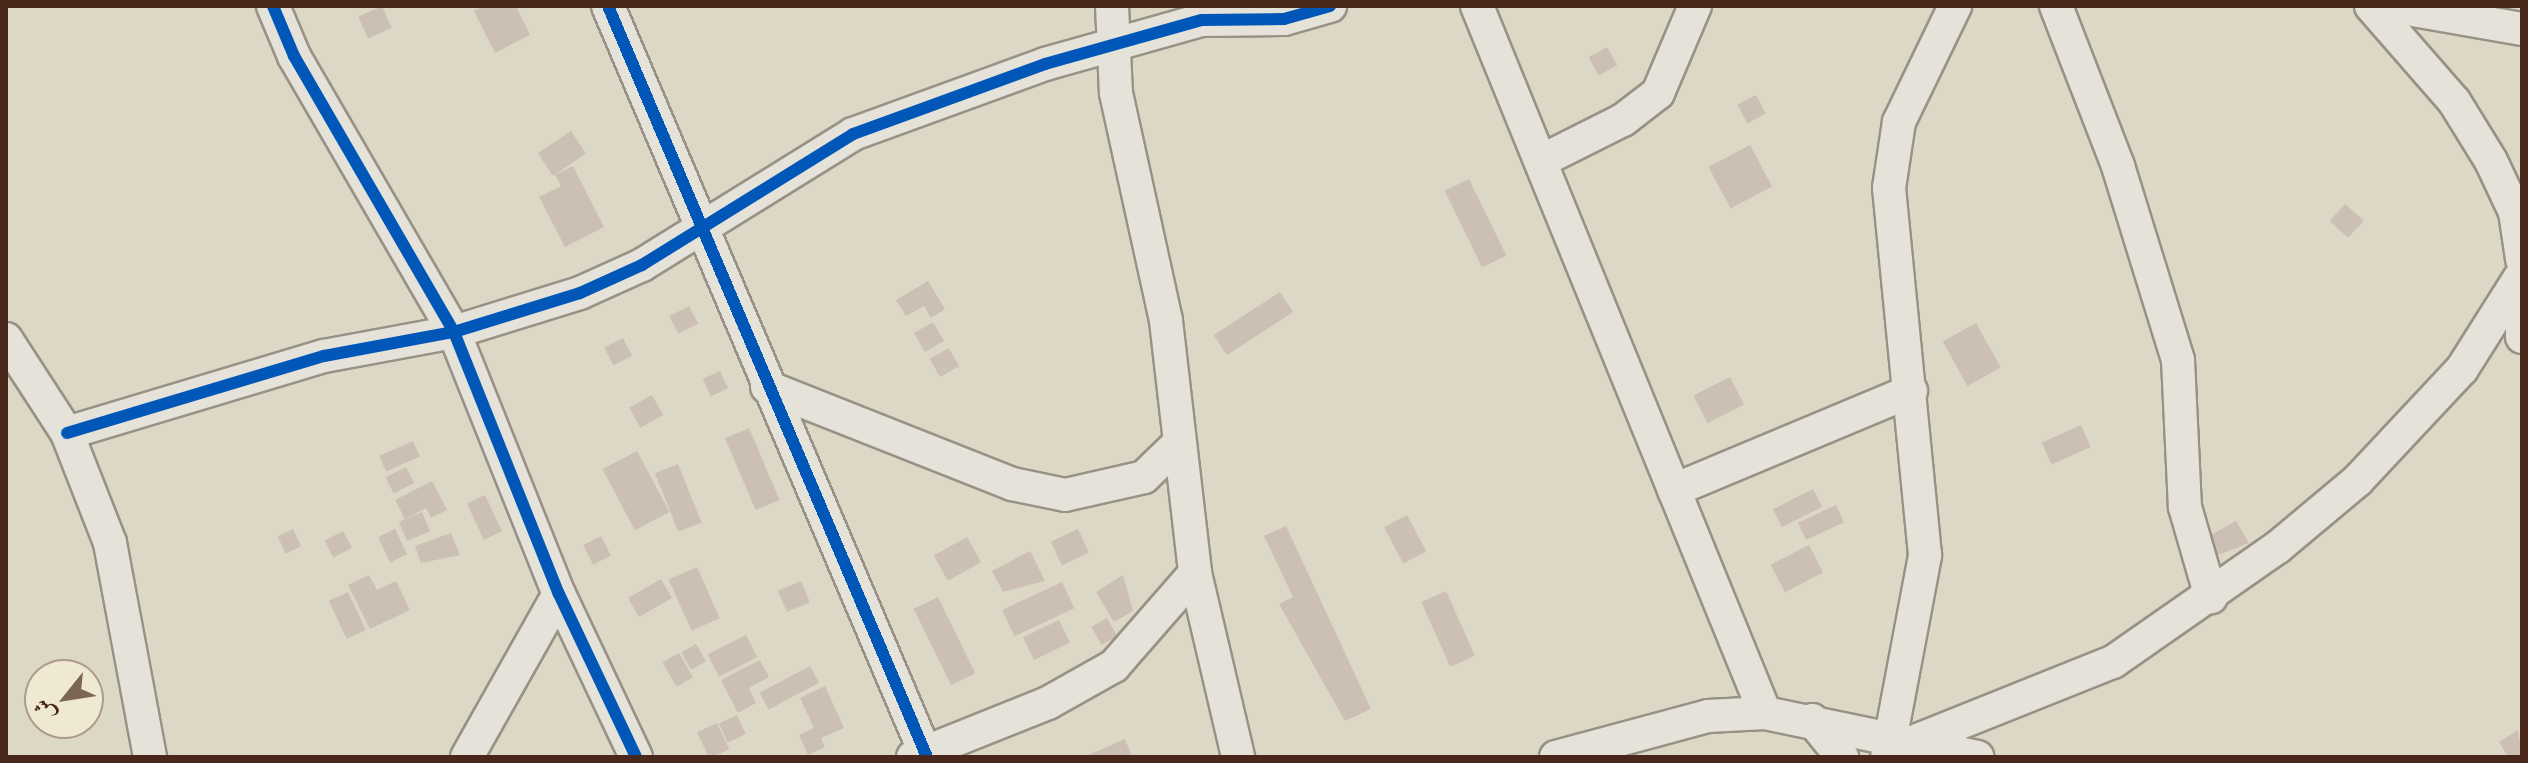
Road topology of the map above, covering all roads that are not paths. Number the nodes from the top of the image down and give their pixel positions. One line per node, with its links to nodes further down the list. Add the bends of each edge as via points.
1 (273, 6): 18 (street, via 294,56)
2 (608, 6): 14 (street)
3 (1112, 6): 12 (street)
4 (1330, 6): 12 (street, via 1284,19 1202,20)
5 (1477, 6): 13 (street)
6 (1695, 6): 13 (street, via 1658,93 1623,120)
7 (1955, 6): 22 (street, via 1899,122 1889,188)
8 (2056, 6): 28 (street, via 2118,166 2178,360 2185,507)
9 (2371, 6): 15 (street, via 2454,101 2491,161 2515,212)
10 (2390, 6): 11 (street)
11 (2522, 29)
12 (1113, 42): 14 (street, via 853,134); 24 (street, via 1126,144 1166,321)
13 (1541, 161): 25 (street)
14 (700, 227): 18 (street, via 580,293); 21 (street)
15 (2522, 259)
16 (2522, 274): 28 (street, via 2487,338 2358,480)
17 (2522, 322): 19 (street)
18 (454, 332): 23 (street, via 324,356); 27 (street)
19 (2522, 337)
20 (6, 339): 23 (street)
21 (767, 387): 24 (street, via 1012,484 1065,495 1144,477); 32 (street)
22 (1911, 391): 25 (street); 31 (street, via 1925,555)
23 (67, 433): 33 (street, via 110,543)
24 (1176, 446): 26 (street)
25 (1674, 490): 29 (street)
26 (1195, 573): 32 (street, via 1114,666 1048,703); 36 (street)
27 (559, 594): 34 (street); 35 (street)
28 (2211, 597): 31 (street, via 2074,682)
29 (1765, 713): 30 (street); 37 (street, via 1708,716)
30 (1812, 720): 31 (street); 38 (street)
31 (1895, 746): 39 (street)
32 (922, 755)
33 (150, 757)
34 (467, 757)
35 (636, 757)
36 (1238, 757)
37 (1556, 757)
38 (1842, 757)
39 (1977, 757)

